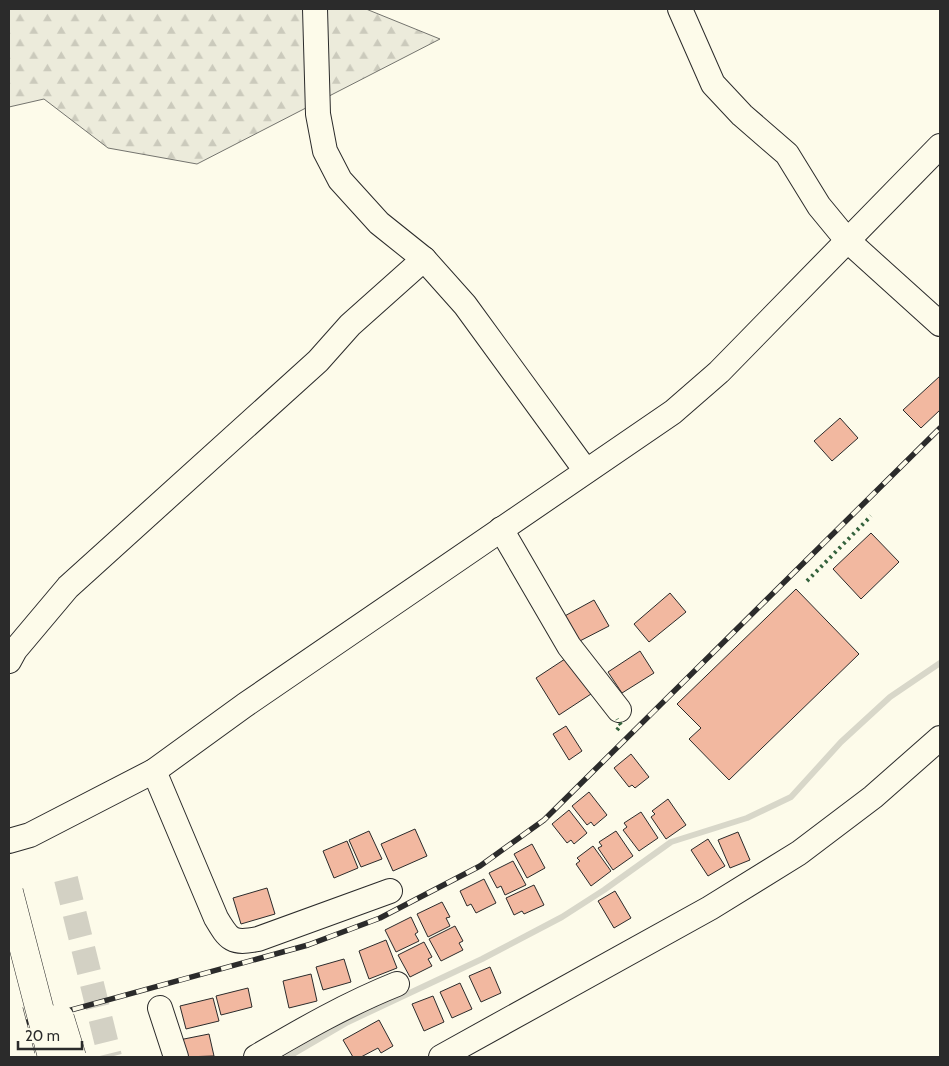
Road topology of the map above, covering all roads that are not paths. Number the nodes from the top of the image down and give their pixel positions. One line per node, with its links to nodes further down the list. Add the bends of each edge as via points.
1 (314, 9): 5 (street, via 318,114 325,151 340,180 379,223)
2 (680, 9): 4 (street, via 713,84 786,154 819,206)
3 (940, 146): 4 (street)
4 (847, 240): 6 (street); 7 (street, via 719,372 673,412)
5 (424, 258): 7 (street, via 465,305); 9 (street, via 350,325 318,361 68,588)
6 (940, 324)
7 (586, 471): 8 (street)
8 (502, 529): 10 (street, via 569,646); 12 (street)
9 (9, 660)
10 (619, 710)
11 (940, 738): 24 (street, via 873,797 799,853 710,908)
12 (154, 771): 13 (street, via 30,835); 14 (street, via 227,937 239,942 258,939)
13 (9, 841)
14 (390, 891)
15 (10, 897): 20 (highway, bridge); 21 (highway, bridge, via 49,978)
16 (397, 984): 23 (street, via 363,998)
17 (160, 1008): 22 (street)
18 (9, 1011): 19 (highway, bridge)
19 (21, 1057)
20 (52, 1057)
21 (72, 1057)
22 (176, 1057)
23 (256, 1057)
24 (441, 1057)

